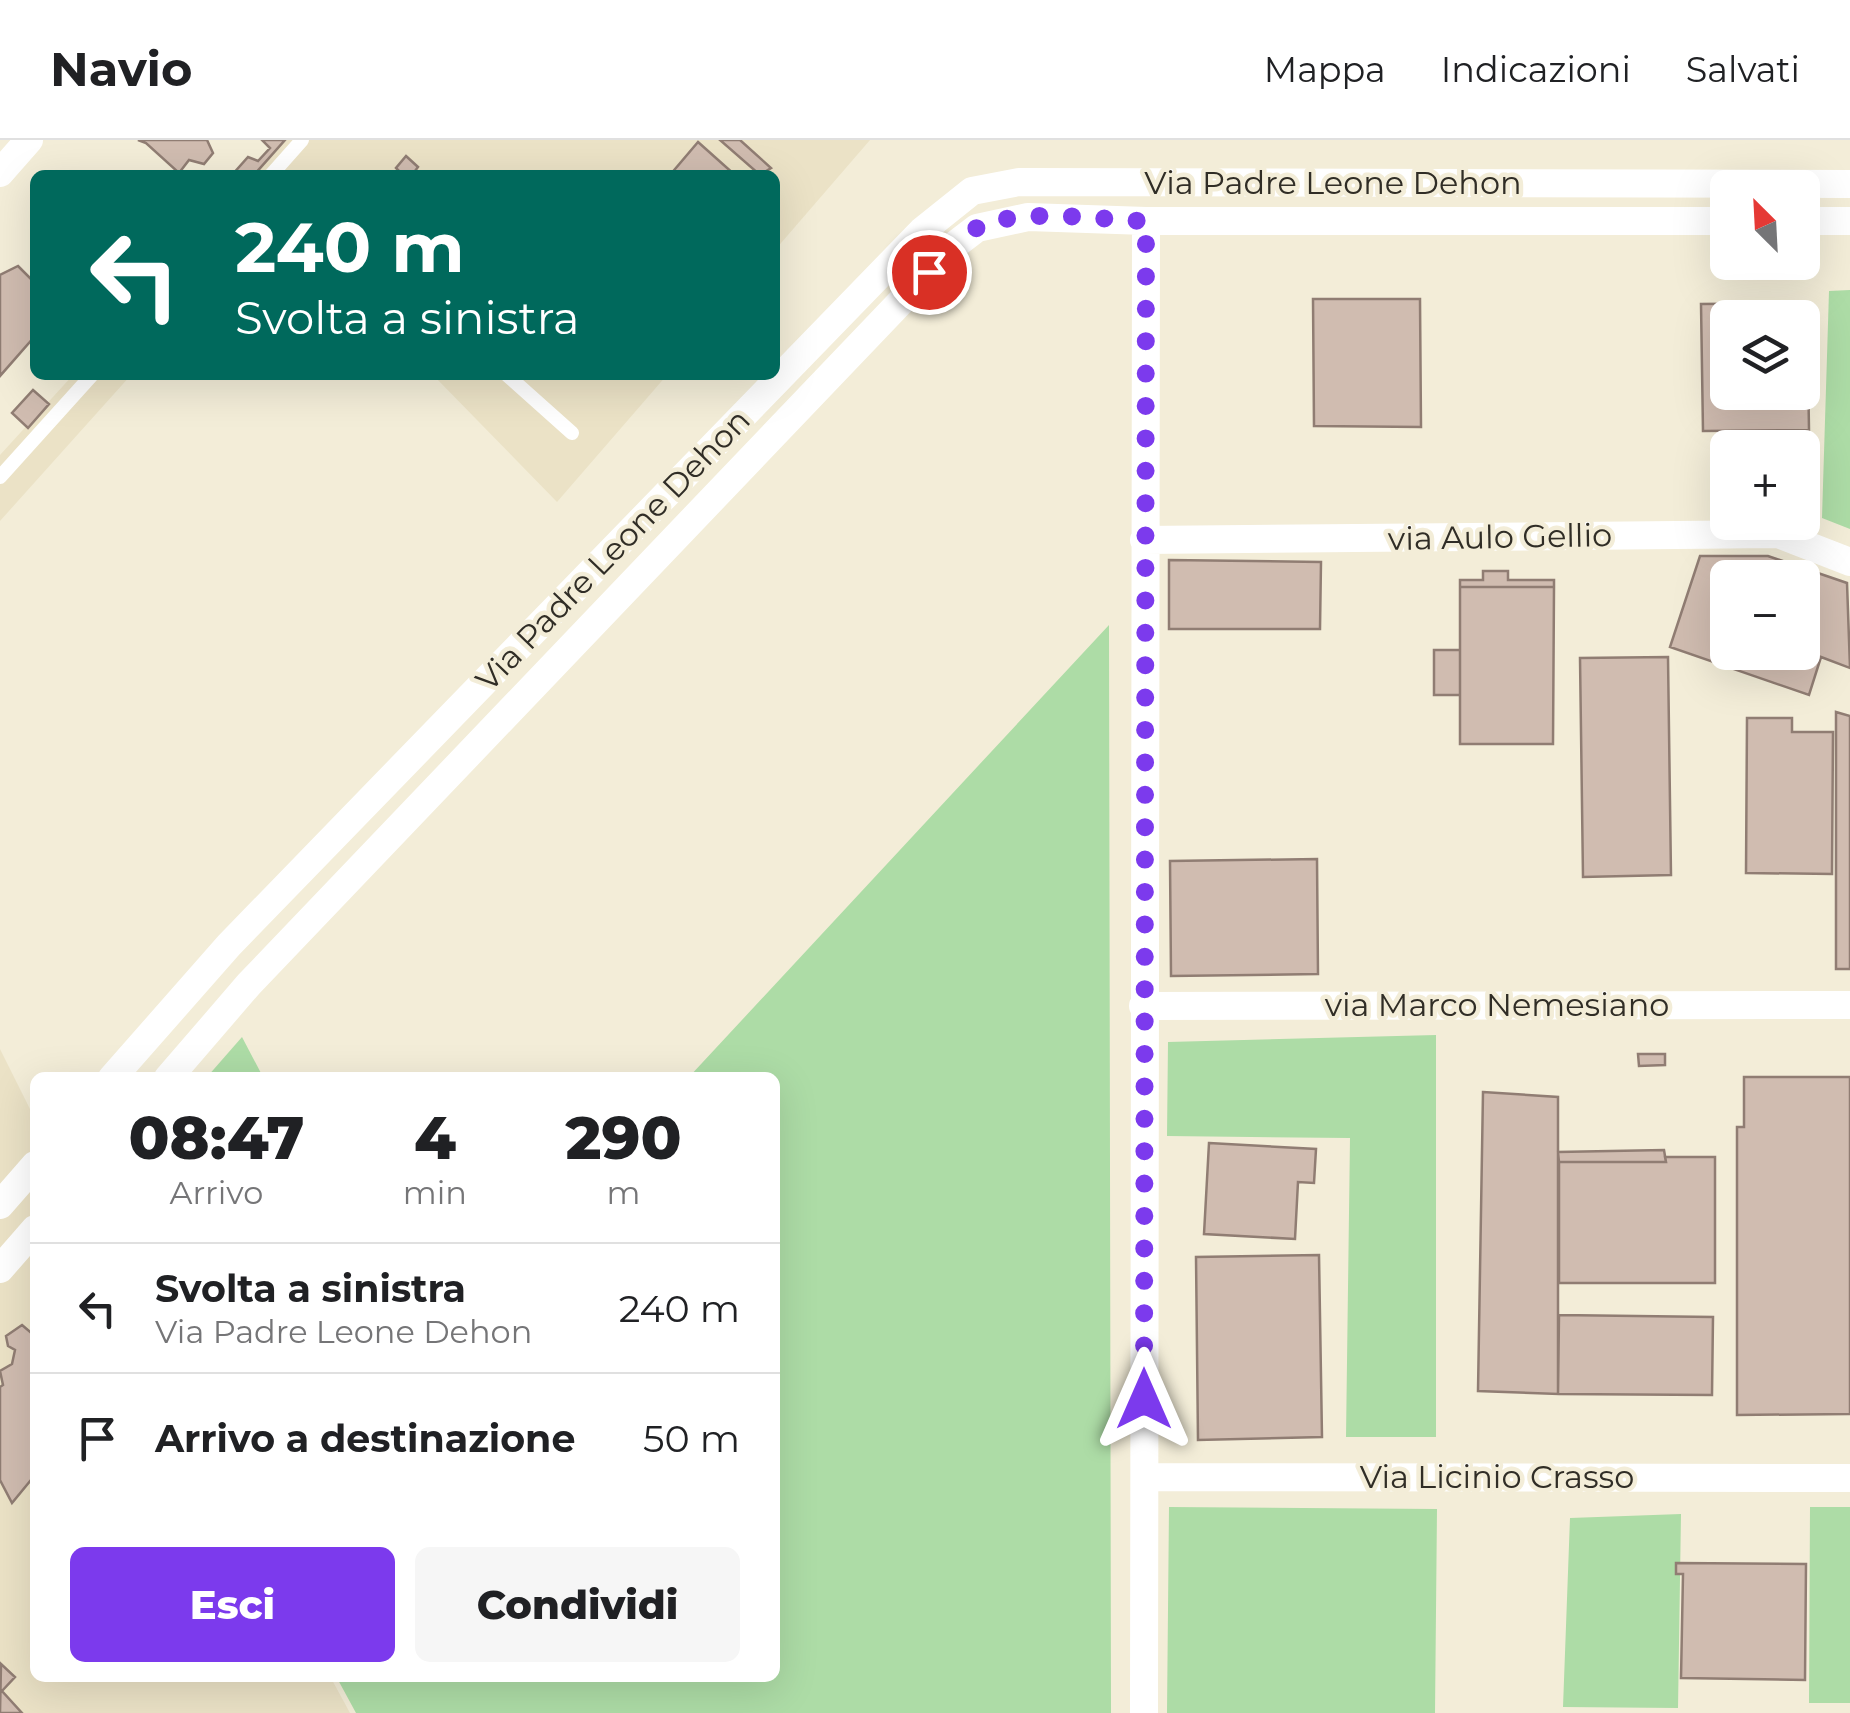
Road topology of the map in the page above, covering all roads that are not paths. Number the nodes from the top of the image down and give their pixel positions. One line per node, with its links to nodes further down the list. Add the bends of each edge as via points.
1 (28, 140): 4 (street)
2 (302, 140): 3 (lane)
3 (280, 170)
4 (0, 172)
5 (1850, 184): 10 (street, Via Padre Leone Dehon, via 1020,182 972,192 922,231)
6 (1820, 220): 7 (street)
7 (1850, 220)
8 (1146, 221): 9 (street, Via Padre Leone Dehon); 16 (street); 21 (street, Via Padre Leone Dehon, via 1000,220 956,244)
9 (1710, 221)
10 (780, 377)
11 (88, 380): 15 (lane)
12 (513, 380): 14 (lane)
13 (777, 380): 20 (street, Via Padre Leone Dehon, via 270,902)
14 (572, 433)
15 (0, 478)
16 (1144, 540): 17 (street, via Aulo Gellio, via 1778,534); 19 (street)
17 (1850, 562)
18 (1850, 1005): 19 (street, via Marco Nemesiano)
19 (1143, 1006): 26 (street)
20 (117, 1072)
21 (173, 1072)
22 (30, 1172): 23 (street)
23 (0, 1205)
24 (30, 1235): 25 (street)
25 (0, 1269)
26 (1145, 1478): 27 (street, Via Licinio Crasso); 28 (street)
27 (1850, 1478)
28 (1144, 1713)

